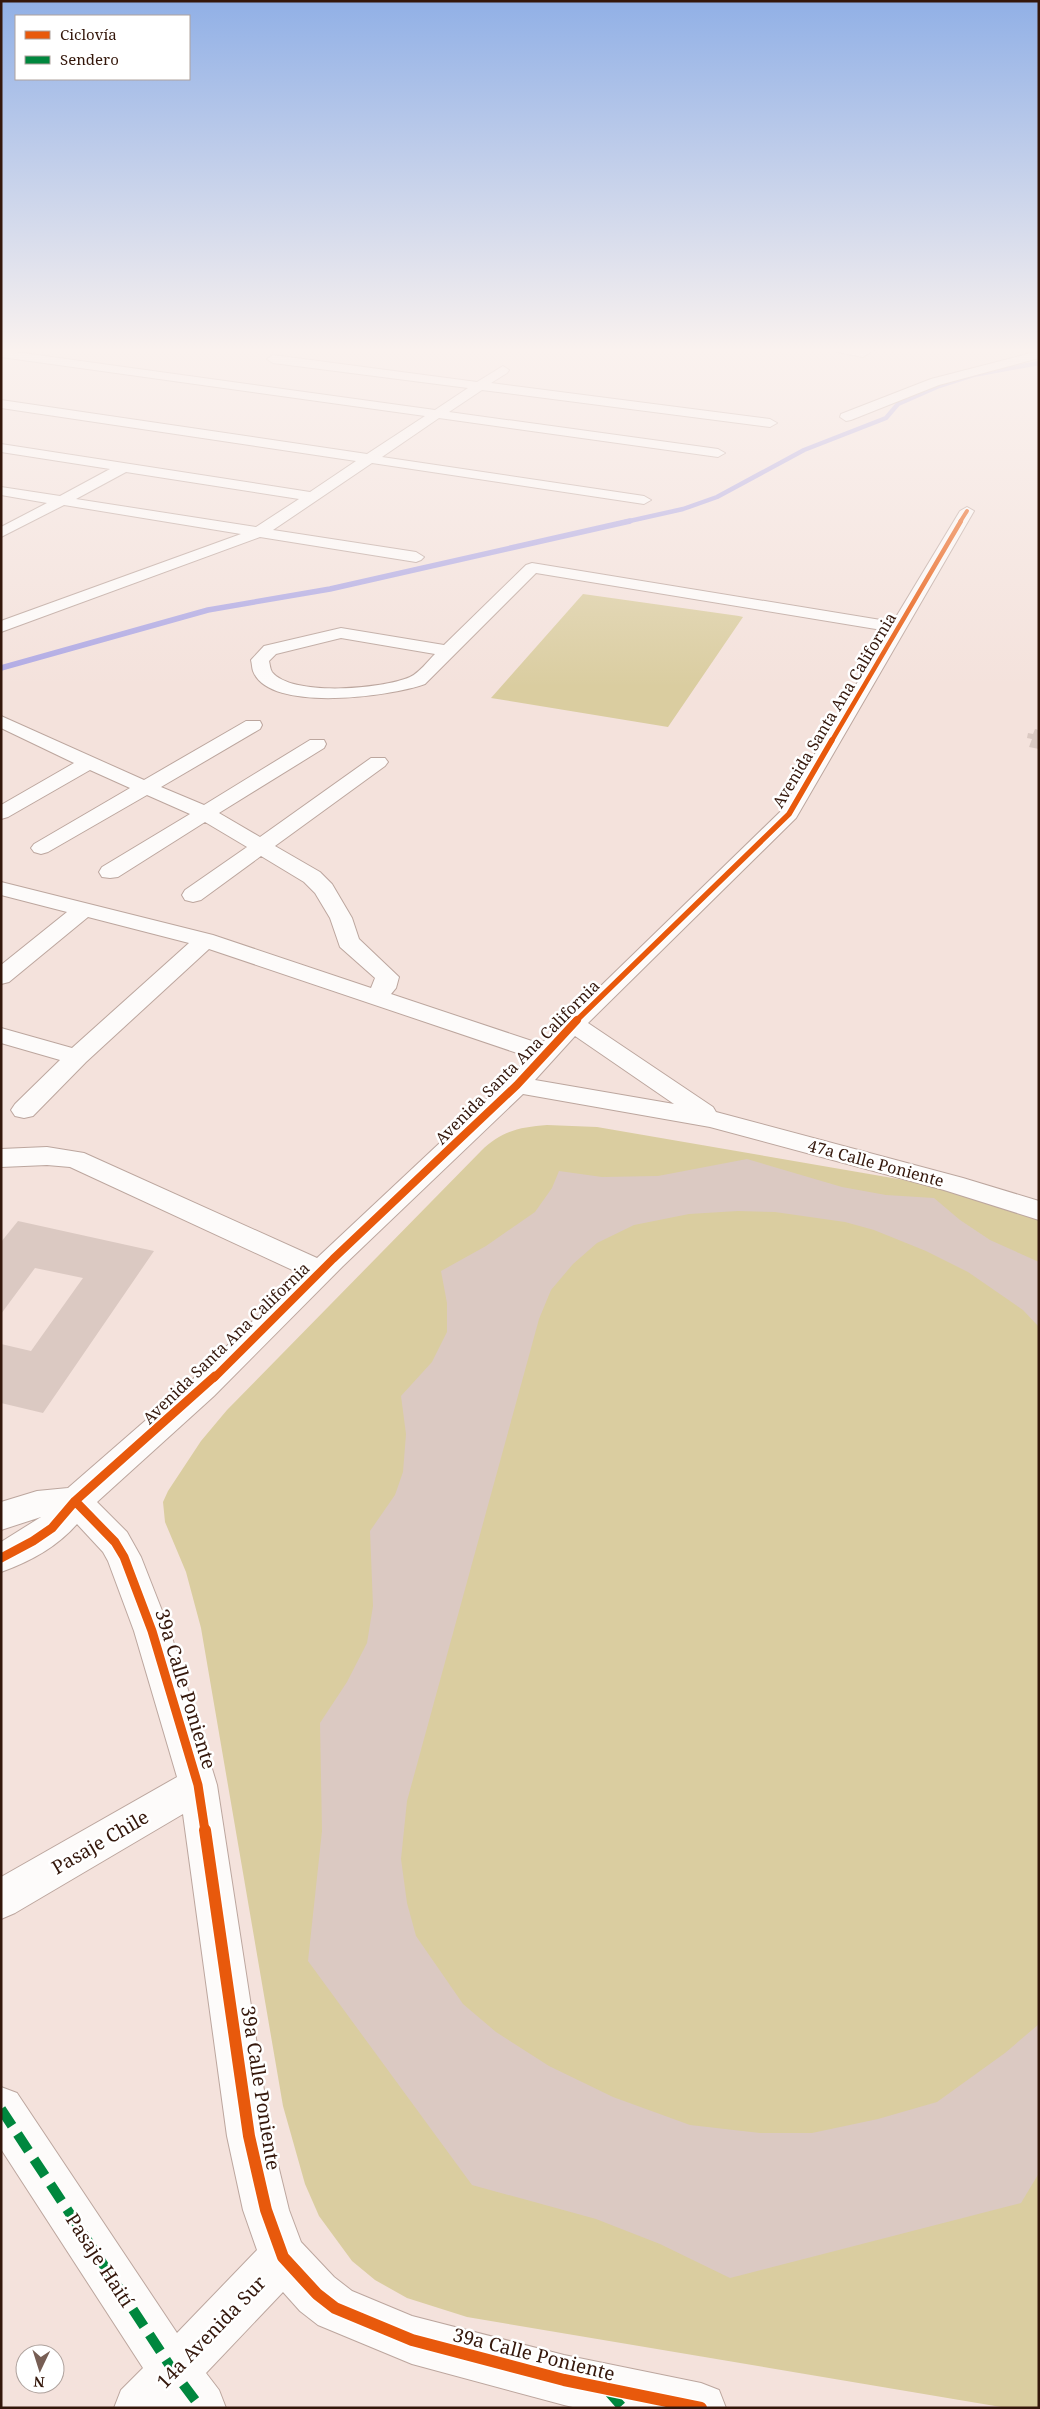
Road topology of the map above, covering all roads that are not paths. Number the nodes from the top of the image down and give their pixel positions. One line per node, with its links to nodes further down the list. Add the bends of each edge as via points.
1 (83, 461): 4 (street)
2 (366, 461): 6 (street)
3 (386, 461): 8 (street)
4 (123, 468): 6 (street); 7 (street)
5 (1, 491): 7 (street)
6 (314, 497): 10 (street)
7 (62, 500): 10 (street); 11 (street)
8 (644, 500)
9 (967, 511): 14 (street, Avenida Santa Ana California)
10 (259, 532): 12 (street); 13 (street)
11 (1, 533)
12 (416, 557)
13 (1, 627)
14 (898, 628): 15 (street, via 532,568); 33 (street, Avenida Santa Ana California, via 789,814)
15 (448, 651): 15 (street, via 412,683 361,693 289,687 266,676 260,660 270,650 341,634)
16 (1, 721): 20 (street)
17 (253, 725): 21 (street)
18 (317, 744): 23 (street)
19 (378, 762): 24 (street)
20 (89, 763): 21 (street); 22 (street)
21 (146, 788): 23 (street); 25 (street)
22 (1, 813)
23 (205, 813): 24 (street); 26 (street)
24 (260, 846): 28 (street); 32 (street, via 312,877 324,889 341,918 348,942 387,977 384,988)
25 (40, 848)
26 (110, 872)
27 (1, 888): 29 (street)
28 (193, 895)
29 (83, 910): 30 (street); 31 (street)
30 (205, 940): 32 (street); 36 (street)
31 (1, 977)
32 (375, 997): 35 (street)
33 (573, 1024): 35 (street, Avenida Santa Ana California); 39 (street, 47a Calle Poniente)
34 (1, 1036): 36 (street)
35 (546, 1054): 37 (street, Avenida Santa Ana California)
36 (77, 1057): 38 (street)
37 (517, 1085): 39 (street, 47a Calle Poniente); 42 (street, Avenida Santa Ana California)
38 (24, 1110)
39 (711, 1118): 41 (street, 47a Calle Poniente, via 953,1184)
40 (1, 1158): 42 (street, via 75,1158)
41 (1039, 1211)
42 (320, 1271): 43 (street, Avenida Santa Ana California, via 203,1388)
43 (75, 1501): 44 (street, via 47,1501); 45 (street, Avenida Santa Ana California, via 66,1516 37,1541); 46 (street, 39a Calle Poniente, via 115,1542 124,1557 152,1631)
44 (1, 1517)
45 (1, 1558)
46 (198, 1785): 47 (street, Pasaje Chile); 49 (street, 39a Calle Poniente, via 249,2136 266,2210)
47 (1, 1899)
48 (1, 2110): 50 (street, Pasaje Haití)
49 (282, 2257): 50 (street, 14a Avenida Sur); 51 (street, 39a Calle Poniente, via 335,2308 371,2325 412,2340)
50 (174, 2372): 52 (street, 14a Avenida Sur); 53 (street, Pasaje Haití)
51 (615, 2398): 54 (street, 39a Calle Poniente)
52 (139, 2408)
53 (201, 2408)
54 (700, 2408)

